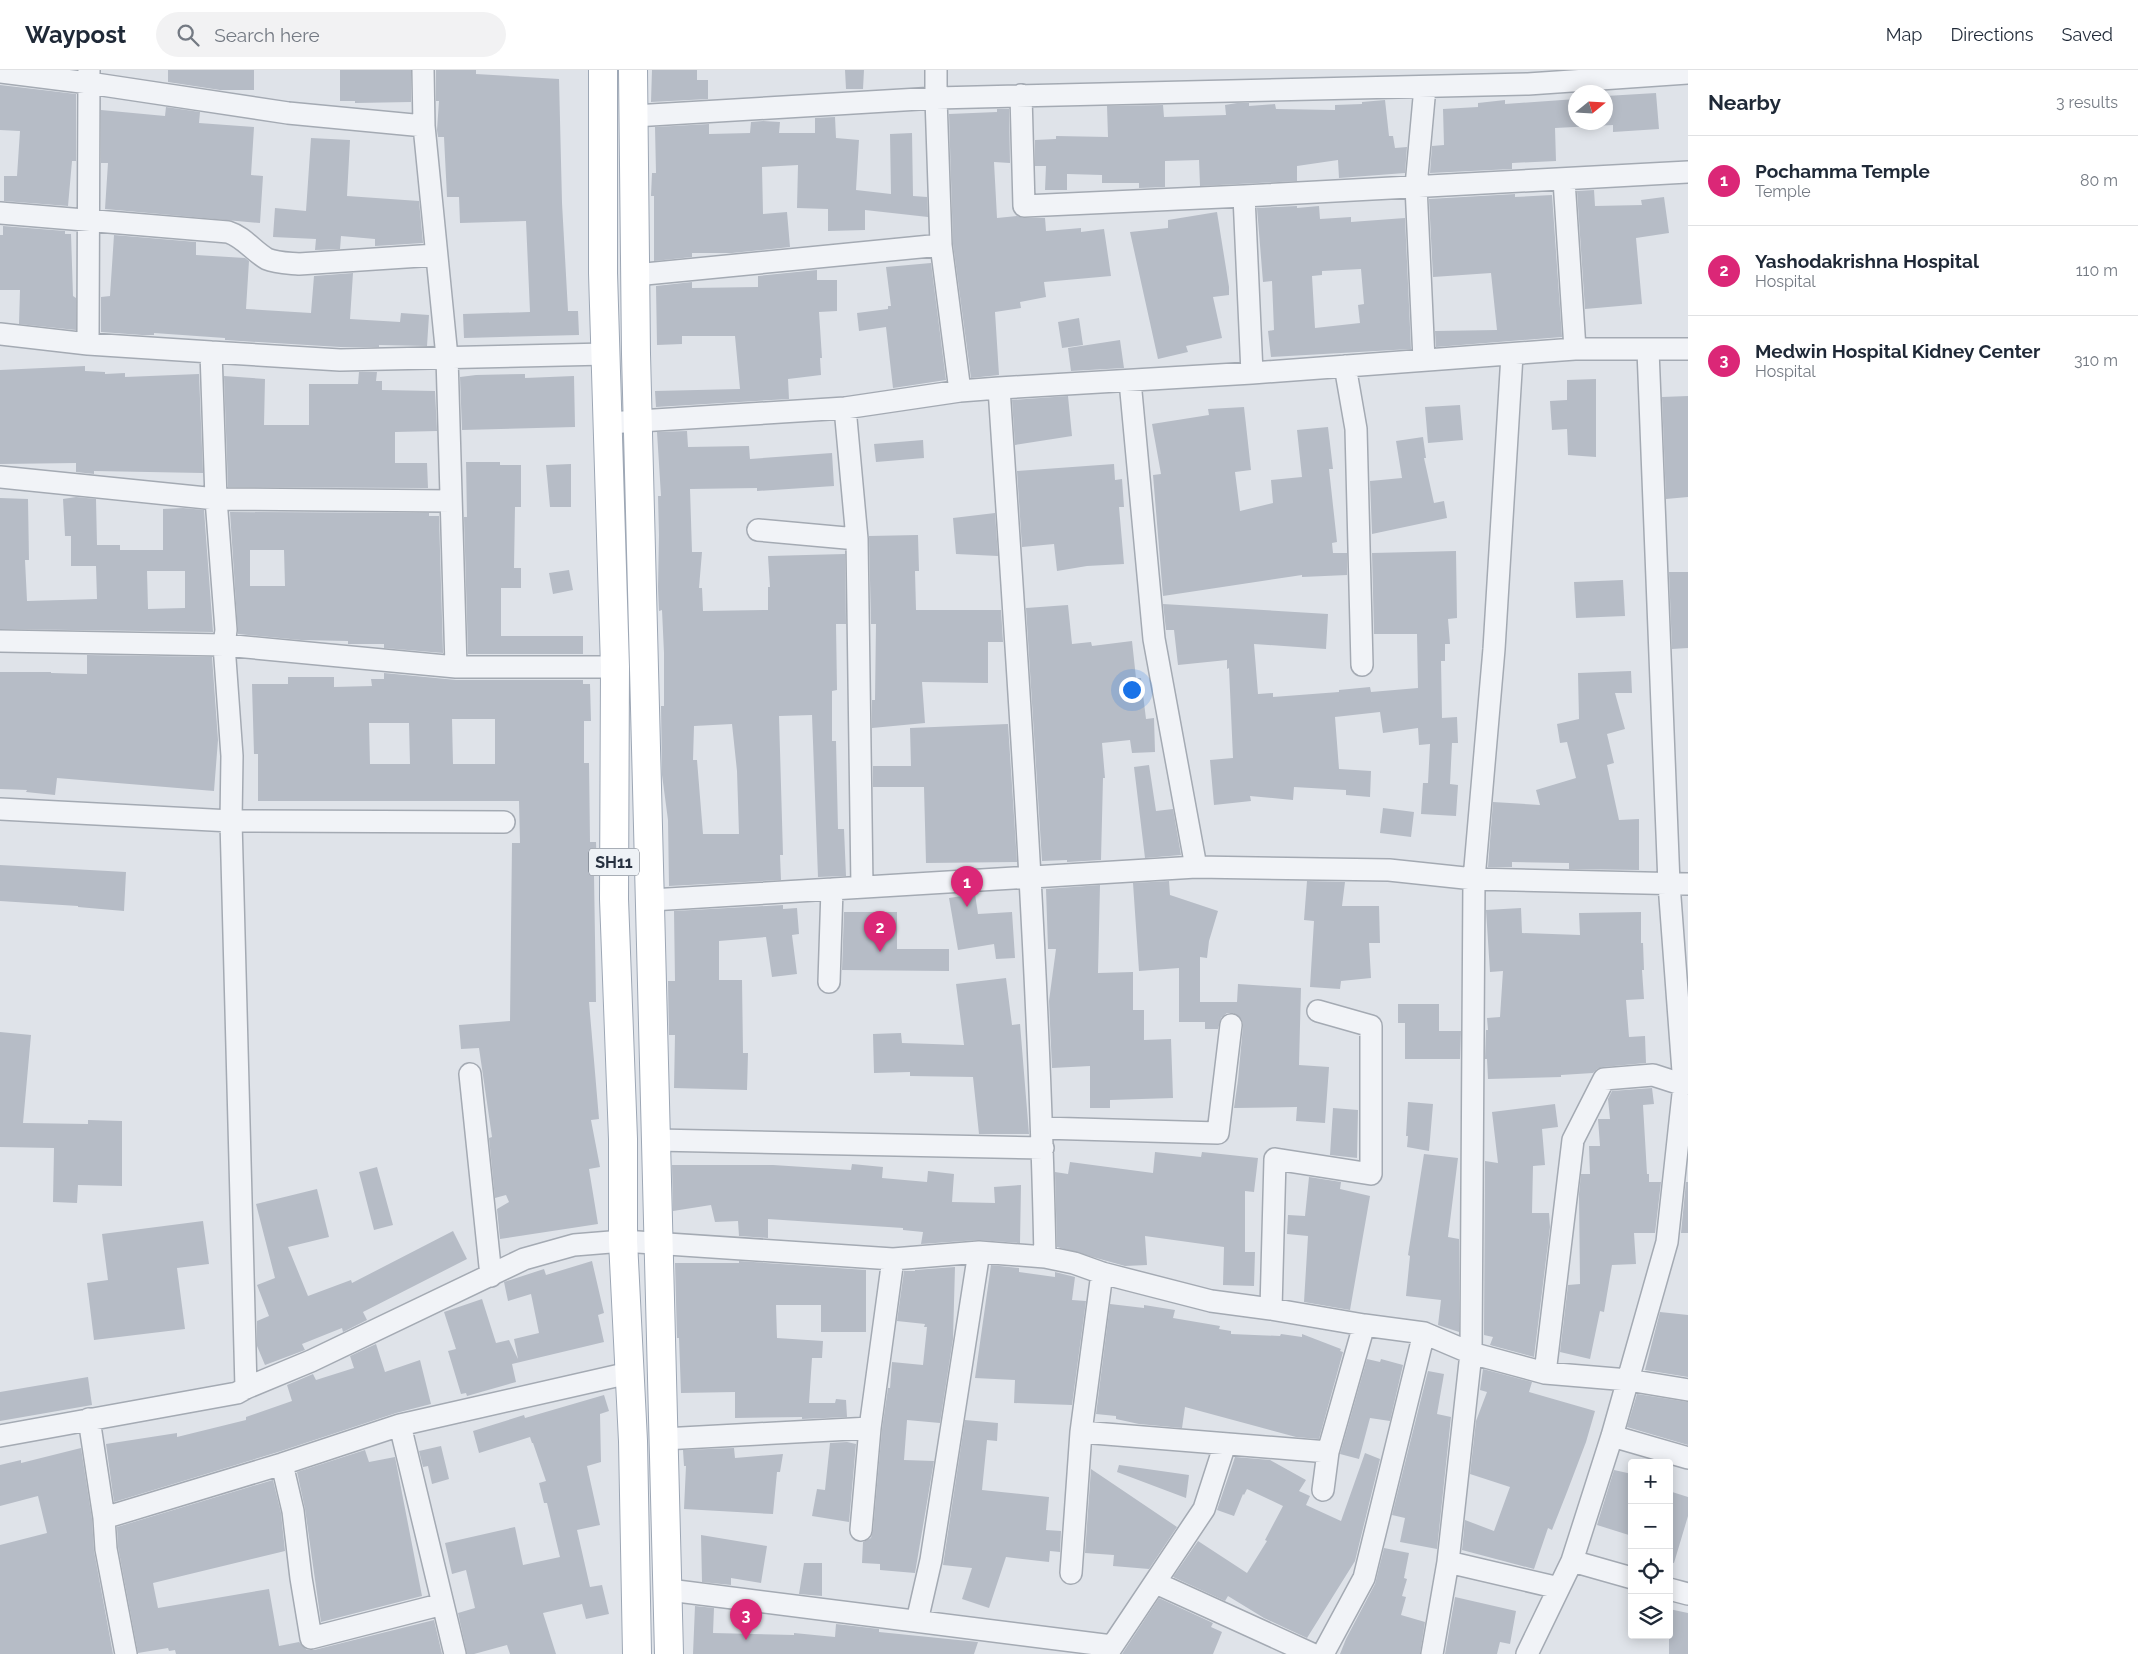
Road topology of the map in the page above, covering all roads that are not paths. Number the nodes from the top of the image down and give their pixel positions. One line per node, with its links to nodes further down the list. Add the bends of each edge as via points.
1 (424, 70): 12 (street)
2 (603, 70): 28 (main road, SH11)
3 (633, 70): 11 (main road, SH11)
4 (936, 70): 10 (street)
5 (0, 72): 7 (street)
6 (1688, 73): 8 (street)
7 (89, 77): 12 (street, via 288,113); 18 (street)
8 (1425, 87): 9 (street); 15 (street)
9 (1020, 95): 10 (street); 16 (street, via 1024,206)
10 (936, 98): 11 (street); 19 (street)
11 (634, 116): 21 (main road, SH11)
12 (424, 126): 20 (street)
13 (1688, 172): 14 (street)
14 (1564, 180): 15 (street); 24 (street)
15 (1416, 186): 16 (street); 31 (street)
16 (1244, 196): 33 (street)
17 (0, 213): 18 (street)
18 (88, 221): 20 (street, via 228,232 239,236 268,259 282,263); 23 (street)
19 (941, 245): 21 (street); 36 (street)
20 (436, 255): 30 (street)
21 (635, 275): 38 (main road, SH11)
22 (0, 334): 23 (street)
23 (88, 344): 27 (street)
24 (1575, 349): 26 (street); 29 (street)
25 (1688, 349): 26 (street)
26 (1648, 350): 56 (street)
27 (211, 352): 30 (street, via 340,360); 41 (street)
28 (606, 354): 30 (street); 39 (main road, SH11)
29 (1512, 355): 31 (street); 55 (street, via 1494,649)
30 (447, 357): 42 (street)
31 (1424, 360): 32 (street)
32 (1345, 366): 33 (street); 47 (street, via 1356,429)
33 (1252, 373): 34 (street)
34 (1130, 381): 35 (street); 53 (street, via 1154,639)
35 (999, 388): 36 (street); 54 (street)
36 (960, 391): 37 (street)
37 (845, 408): 38 (street); 44 (street)
38 (638, 422): 39 (street); 59 (main road, SH11)
39 (608, 423): 49 (main road, SH11)
40 (0, 477): 41 (street)
41 (216, 499): 42 (street); 46 (street, via 226,630)
42 (451, 501): 48 (street)
43 (758, 530): 44 (street)
44 (857, 539): 57 (street)
45 (0, 641): 46 (street)
46 (224, 645): 48 (street); 51 (street, via 232,756)
47 (1362, 665)
48 (456, 667): 49 (street)
49 (614, 667): 67 (main road, SH11, via 614,899 623,1139)
50 (0, 809): 51 (street)
51 (231, 821): 52 (street); 81 (street)
52 (504, 822)
53 (1196, 867): 54 (street); 55 (street, via 1389,870)
54 (1031, 876): 57 (street); 65 (street)
55 (1474, 879): 56 (street); 77 (street)
56 (1679, 884): 64 (street)
57 (862, 887): 58 (street)
58 (832, 889): 59 (street); 60 (street)
59 (651, 900): 66 (main road, SH11)
60 (829, 982)
61 (1318, 1011): 74 (street, via 1371,1026 1371,1174 1275,1159)
62 (1230, 1025): 65 (street, via 1218,1133)
63 (470, 1074): 73 (street)
64 (1684, 1085): 79 (street, via 1653,1075 1604,1078 1573,1140); 80 (street, via 1668,1242)
65 (1042, 1138): 66 (street); 70 (street)
66 (656, 1140): 68 (main road, SH11)
67 (623, 1241): 68 (street); 73 (street, via 574,1245 524,1260); 78 (main road, SH11)
68 (660, 1242): 71 (street); 89 (main road, SH11)
69 (978, 1252): 70 (street); 71 (street); 107 (street, via 931,1560)
70 (1045, 1257): 72 (street)
71 (893, 1260): 85 (street)
72 (1102, 1272): 74 (street, via 1211,1302); 86 (street)
73 (491, 1276): 81 (street)
74 (1270, 1309): 75 (street)
75 (1364, 1326): 76 (street); 91 (street)
76 (1424, 1333): 77 (street); 114 (street, via 1364,1578)
77 (1471, 1353): 79 (street); 98 (street)
78 (629, 1373): 84 (street); 111 (main road, SH11)
79 (1545, 1373): 80 (street)
80 (1628, 1380): 82 (street); 88 (street)
81 (246, 1388): 83 (street, via 237,1393)
82 (1688, 1390)
83 (89, 1419): 87 (street); 95 (street)
84 (400, 1425): 93 (street); 106 (street)
85 (870, 1428): 89 (street); 96 (street)
86 (1082, 1432): 90 (street); 99 (street)
87 (0, 1436)
88 (1612, 1436): 92 (street); 97 (street)
89 (664, 1439): 104 (main road, SH11)
90 (1225, 1444): 91 (street); 101 (street, via 1204,1509)
91 (1328, 1452): 94 (street)
92 (1688, 1458)
93 (282, 1464): 95 (street); 106 (street, via 293,1511 311,1638)
94 (1323, 1490)
95 (104, 1518): 109 (street, via 106,1549)
96 (861, 1530)
97 (1572, 1561): 100 (street); 102 (street)
98 (1448, 1562): 102 (street); 115 (street)
99 (1071, 1574)
100 (1628, 1577)
101 (1156, 1582): 108 (street); 113 (street)
102 (1559, 1588): 116 (street)
103 (1673, 1589): 105 (street)
104 (669, 1590): 107 (street); 112 (main road, SH11)
105 (1688, 1594)
106 (443, 1604): 110 (street)
107 (917, 1621): 108 (street)
108 (1109, 1650)
109 (126, 1654)
110 (455, 1654)
111 (637, 1654)
112 (669, 1654)
113 (1312, 1654)
114 (1323, 1654)
115 (1432, 1654)
116 (1526, 1654)

